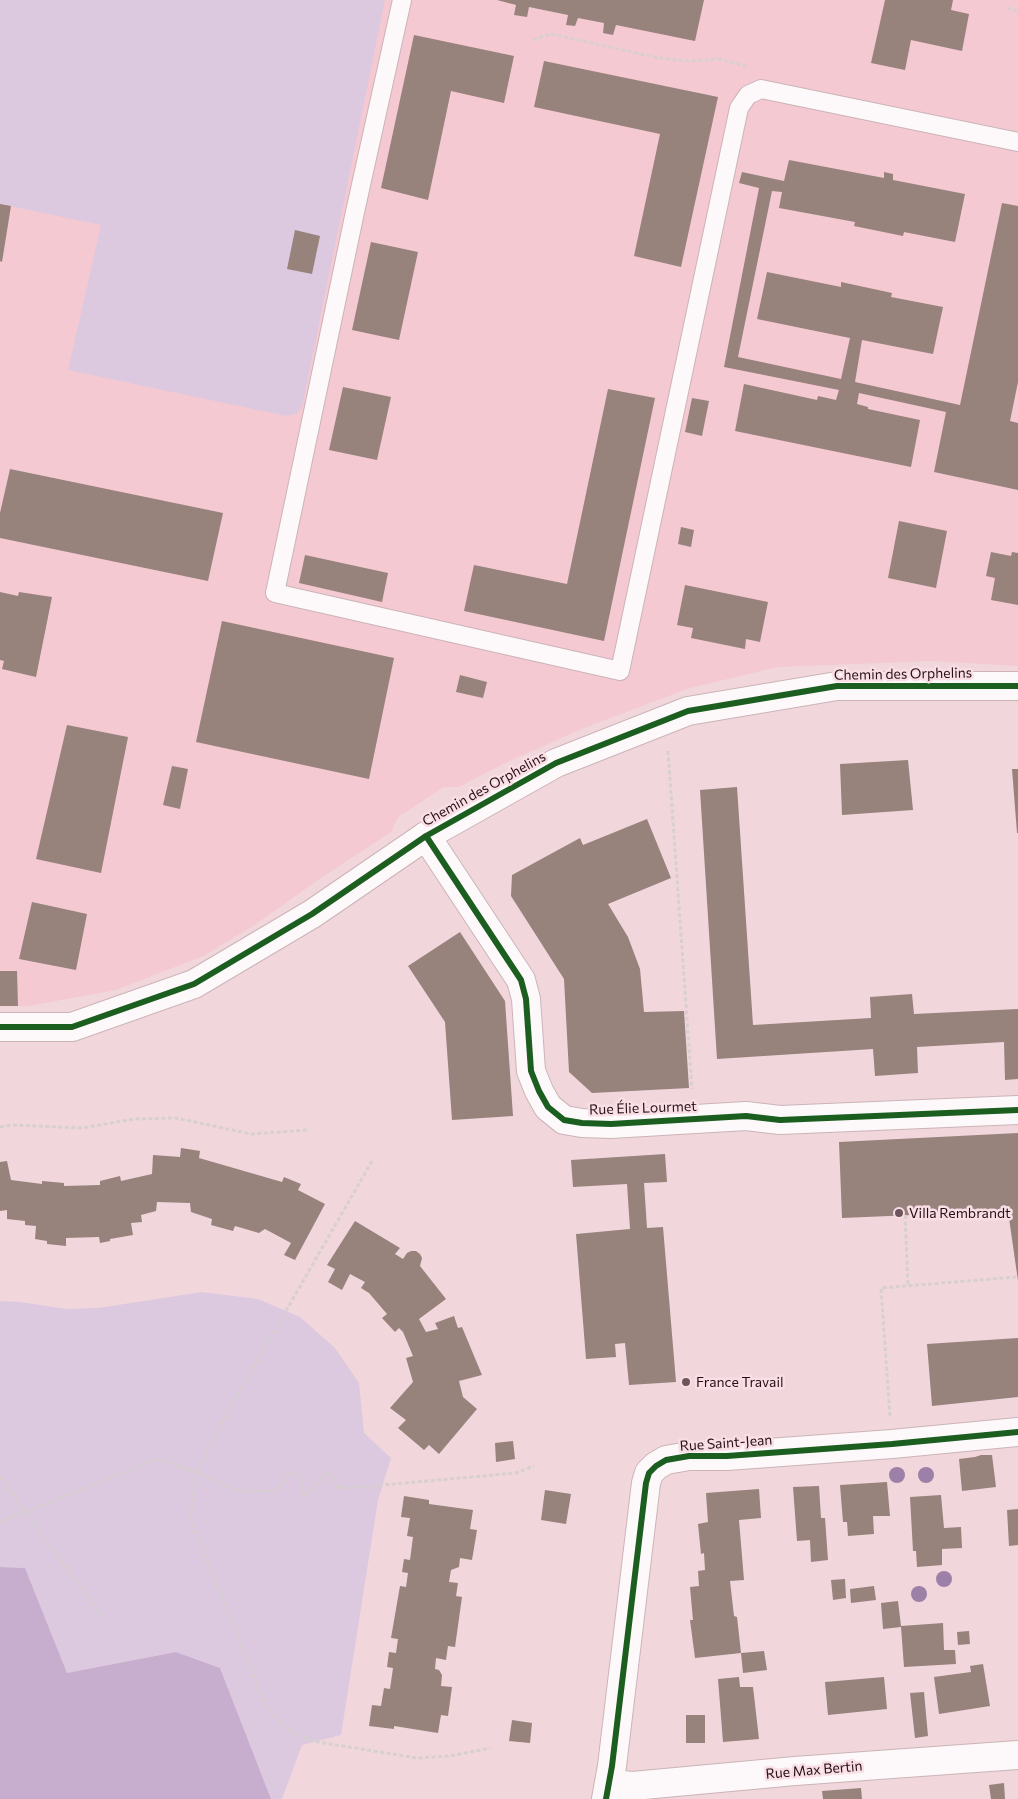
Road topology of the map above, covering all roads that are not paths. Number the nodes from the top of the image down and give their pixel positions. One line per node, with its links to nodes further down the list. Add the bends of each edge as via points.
1 (402, 0): 2 (lane, via 275,593 620,671 739,108 748,95 761,88)
2 (1018, 142)
3 (1018, 686): 4 (street, Chemin des Orphelins, via 838,686 688,711 556,763)
4 (426, 836): 5 (street, Chemin des Orphelins, via 312,914 194,984 72,1027); 6 (street, Rue Élie Lourmet, via 522,980 531,1071 548,1107 564,1120 611,1124 746,1116 780,1120)
5 (0, 1027)
6 (1018, 1110)
7 (1018, 1432): 9 (street, Rue Saint-Jean, via 892,1444 689,1456 666,1460 656,1466 646,1483)
8 (1018, 1755): 9 (street, Rue Max Bertin, via 633,1786)
9 (609, 1783)

